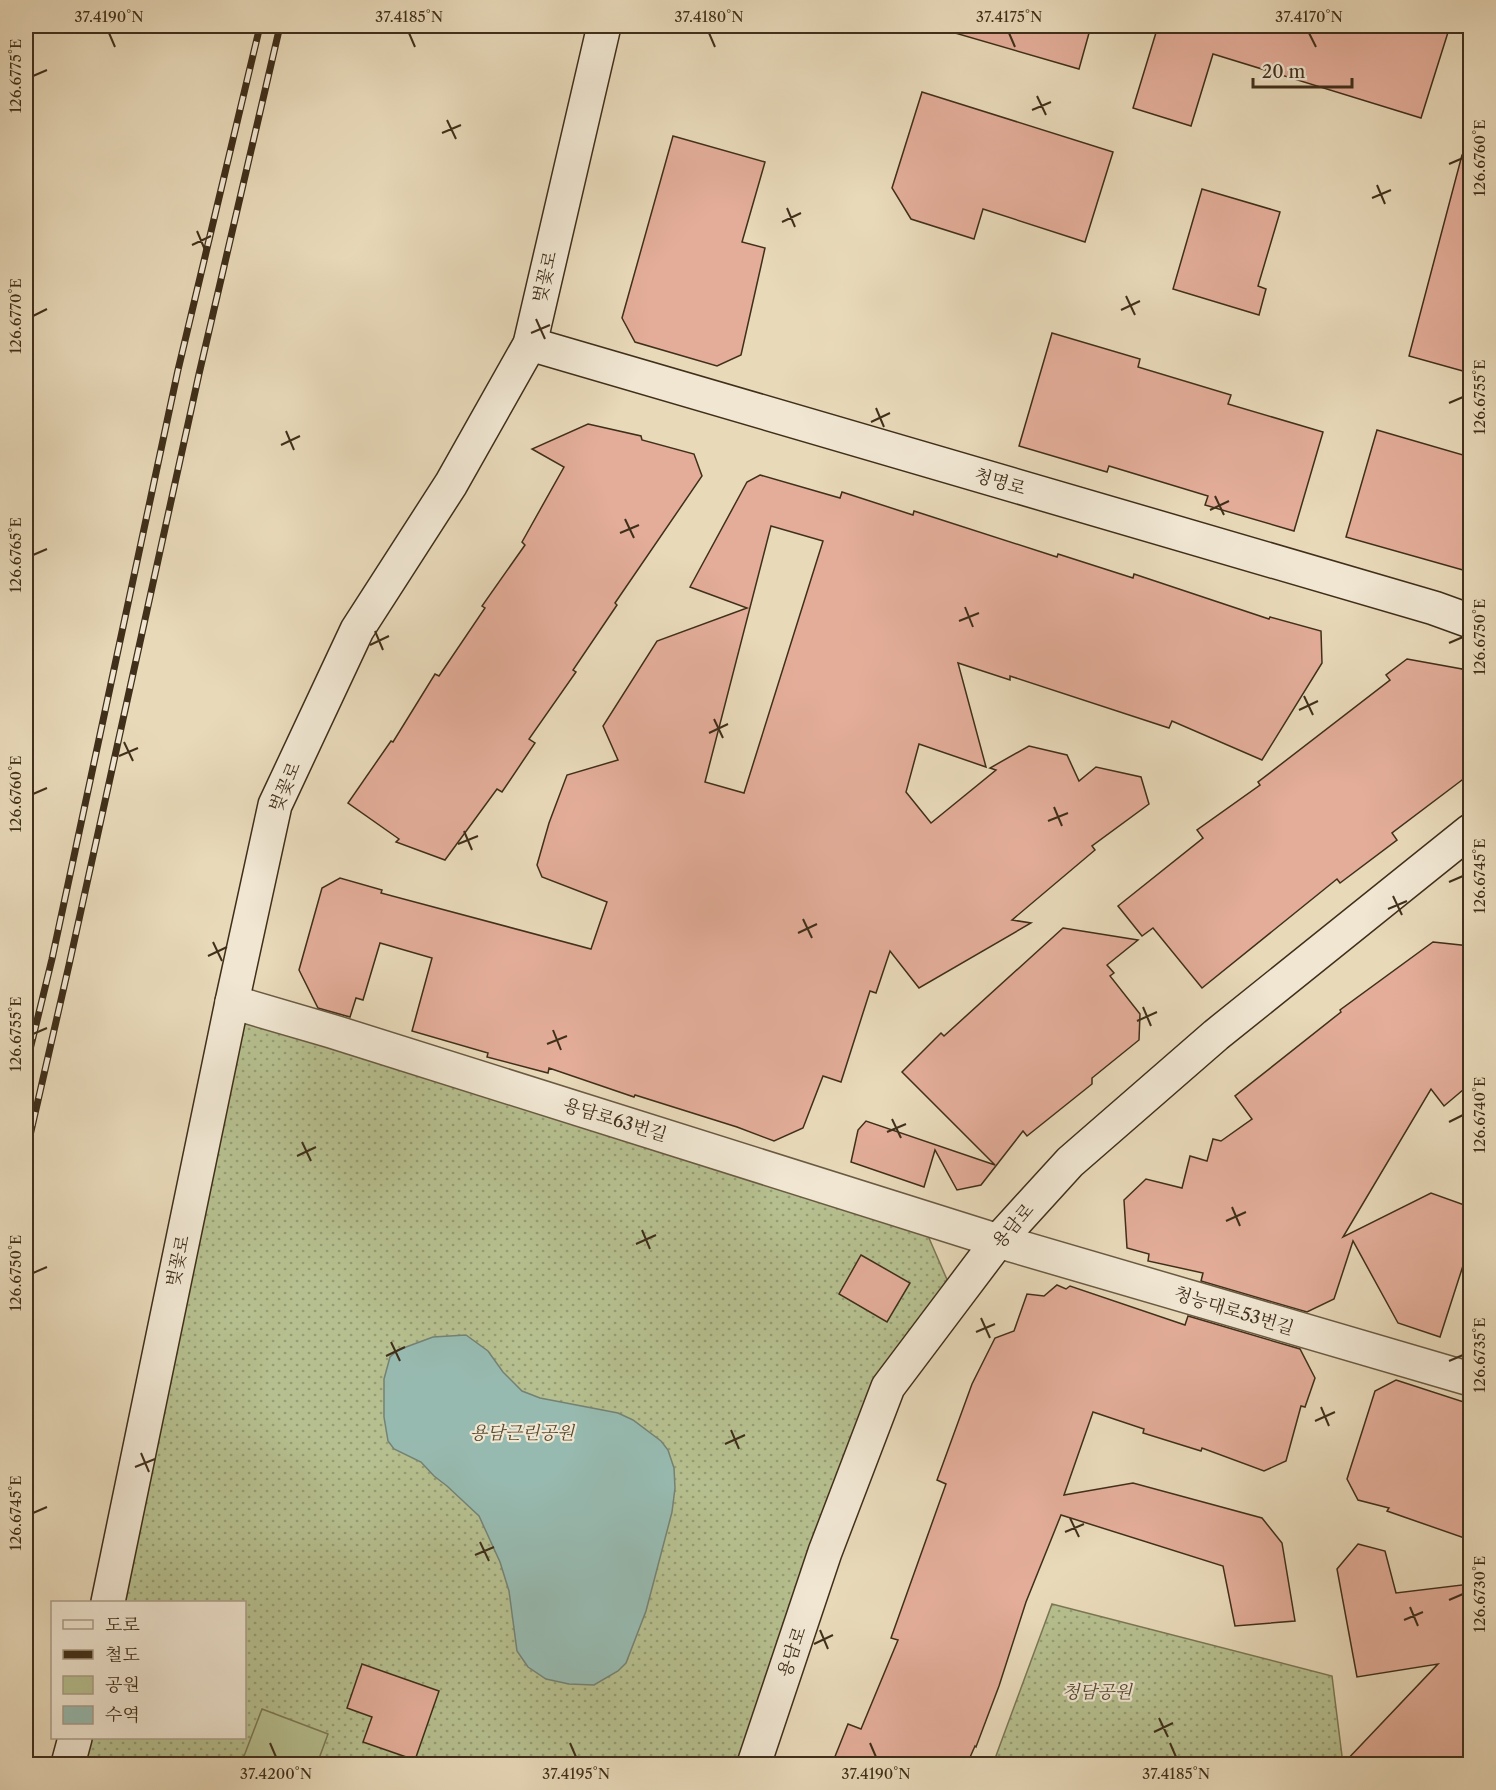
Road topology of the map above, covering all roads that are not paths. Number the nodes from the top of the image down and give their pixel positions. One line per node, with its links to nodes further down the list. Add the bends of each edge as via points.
1 (604, 26): 2 (street, 벚꽃로)
2 (530, 344): 3 (street, 청명로); 5 (street, 벚꽃로, via 451,484 357,630 275,805)
3 (1470, 621)
4 (1470, 831): 6 (street, 용담로, via 1216,1035 1070,1162)
5 (231, 1002): 6 (street, 용담로63번길); 8 (street, 벚꽃로)
6 (998, 1241): 7 (street, 청능대로53번길); 11 (street, 용담로, via 888,1387 825,1552)
7 (1470, 1379)
8 (108, 1601)
9 (74, 1739): 10 (street)
10 (68, 1764)
11 (754, 1764)

